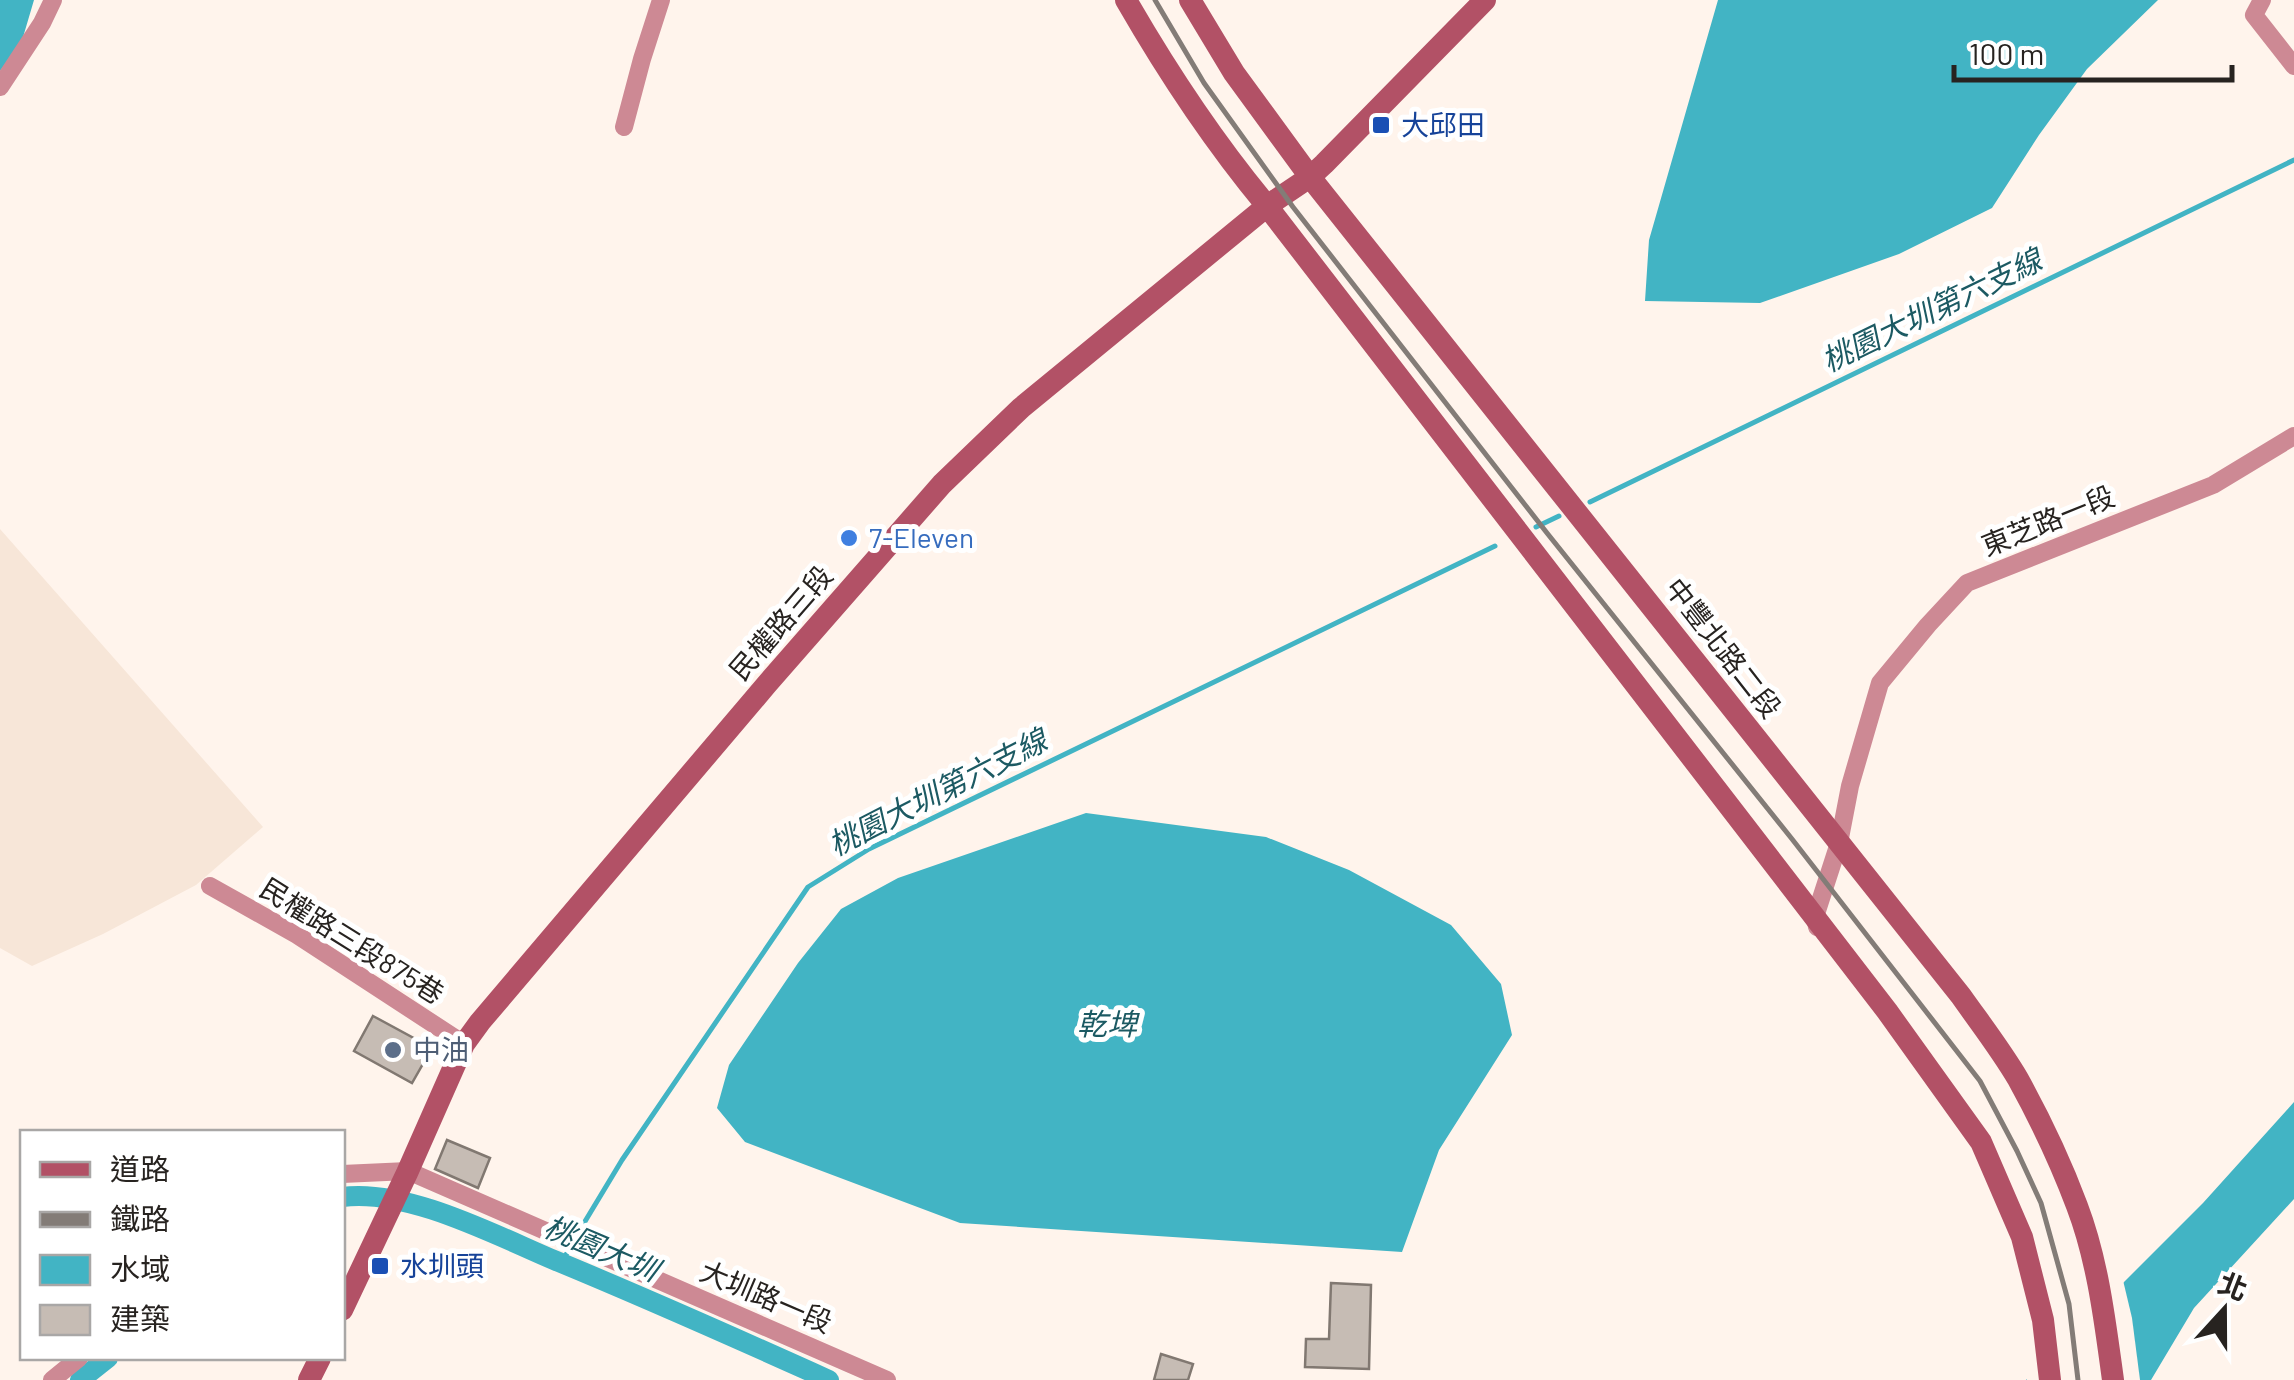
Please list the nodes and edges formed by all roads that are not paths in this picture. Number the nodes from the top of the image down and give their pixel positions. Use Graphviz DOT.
graph roads {
  1 [pos="54,0"];
  2 [pos="661,0"];
  3 [pos="1126,0"];
  4 [pos="1190,0"];
  5 [pos="1485,0"];
  6 [pos="2262,0"];
  7 [pos="2294,66"];
  8 [pos="0,88"];
  9 [pos="624,127"];
  10 [pos="1310,177"];
  11 [pos="1267,206"];
  12 [pos="2294,436"];
  13 [pos="1839,843"];
  14 [pos="210,886"];
  15 [pos="1815,918"];
  16 [pos="1822,944"];
  17 [pos="464,1044"];
  18 [pos="408,1172"];
  19 [pos="345,1174"];
  20 [pos="345,1304"];
  21 [pos="77,1360"];
  22 [pos="52,1380"];
  23 [pos="887,1380"];
  24 [pos="2050,1380"];
  25 [pos="2113,1380"];
  1 -- 8 [label="street"];
  2 -- 9 [label="street"];
  3 -- 11 [label="main road"];
  4 -- 10 [label="main road, 中豐北路二段"];
  5 -- 10 [label="main road, 民權路三段"];
  6 -- 7 [label="street"];
  10 -- 11 [label="main road, 民權路三段"];
  10 -- 13 [label="main road, 中豐北路二段"];
  11 -- 15 [label="main road"];
  11 -- 17 [label="main road, 民權路三段"];
  12 -- 13 [label="street, 東芝路一段"];
  13 -- 15 [label="street, 東芝路一段"];
  13 -- 25 [label="main road, 中豐北路二段"];
  14 -- 17 [label="street, 民權路三段875巷"];
  15 -- 16 [label="street"];
  15 -- 24 [label="main road"];
  17 -- 18 [label="main road, 民權路三段"];
  18 -- 19 [label="street, 大圳路一段"];
  18 -- 20 [label="main road, 民權路三段"];
  18 -- 23 [label="street, 大圳路一段"];
  21 -- 22 [label="street"];
}
